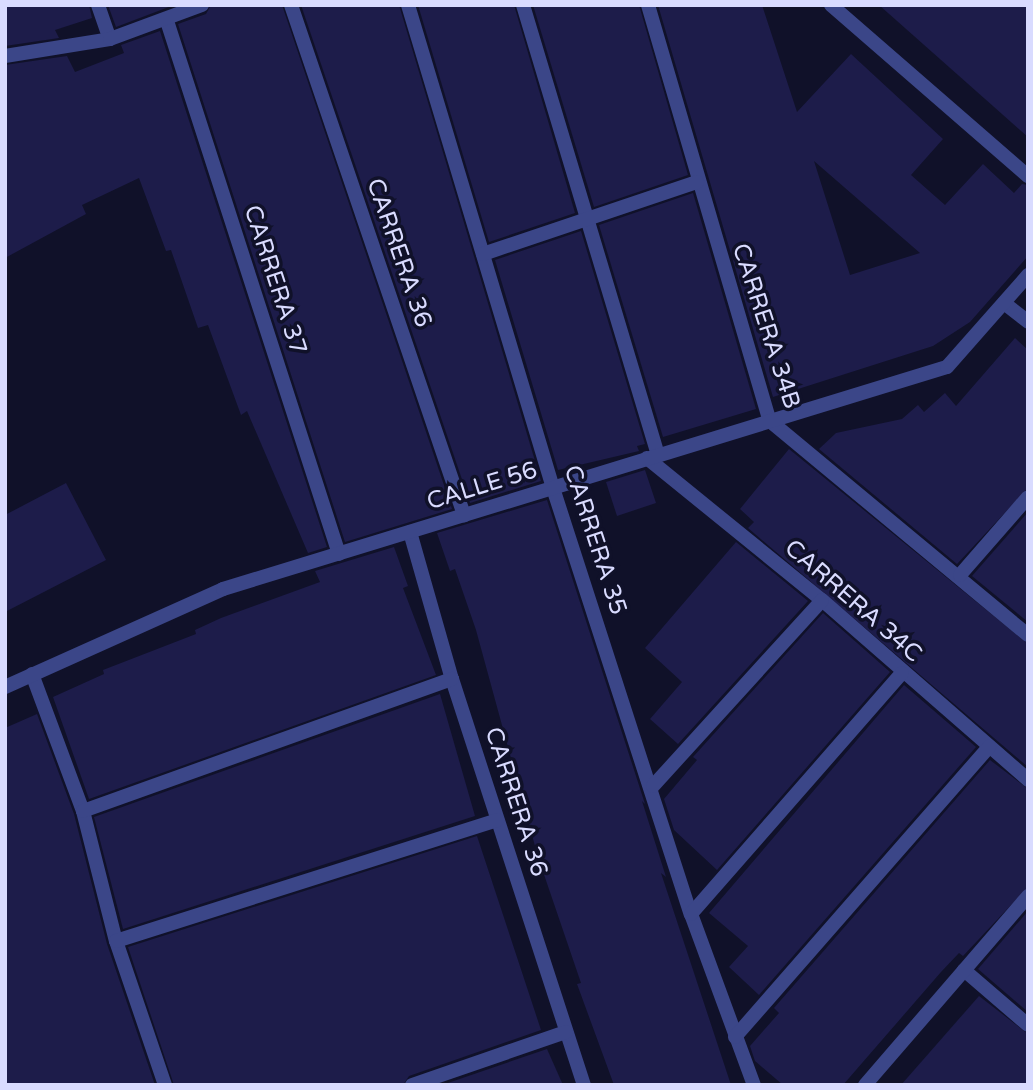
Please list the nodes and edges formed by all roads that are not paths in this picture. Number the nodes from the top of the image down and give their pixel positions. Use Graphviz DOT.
graph roads {
  1 [pos="98,5"];
  2 [pos="202,5"];
  3 [pos="291,5"];
  4 [pos="408,5"];
  5 [pos="523,5"];
  6 [pos="648,5"];
  7 [pos="831,5"];
  8 [pos="848,11"];
  9 [pos="167,21"];
  10 [pos="110,39"];
  11 [pos="5,56"];
  12 [pos="1028,176"];
  13 [pos="697,182"];
  14 [pos="584,218"];
  15 [pos="483,254"];
  16 [pos="1028,275"];
  17 [pos="1004,303"];
  18 [pos="1028,322"];
  19 [pos="770,421"];
  20 [pos="653,457"];
  21 [pos="553,488"];
  22 [pos="1028,497"];
  23 [pos="464,515"];
  24 [pos="410,532"];
  25 [pos="339,554"];
  26 [pos="960,575"];
  27 [pos="822,600"];
  28 [pos="1028,635"];
  29 [pos="902,673"];
  30 [pos="32,674"];
  31 [pos="452,679"];
  32 [pos="5,687"];
  33 [pos="989,747"];
  34 [pos="1028,779"];
  35 [pos="653,786"];
  36 [pos="83,811"];
  37 [pos="498,820"];
  38 [pos="1028,895"];
  39 [pos="691,914"];
  40 [pos="116,941"];
  41 [pos="964,970"];
  42 [pos="1028,1025"];
  43 [pos="566,1032"];
  44 [pos="735,1037"];
  45 [pos="868,1083"];
  46 [pos="165,1085"];
  47 [pos="412,1085"];
  48 [pos="584,1085"];
  49 [pos="754,1085"];
  1 -- 10 [label="street"];
  2 -- 9 [label="street"];
  3 -- 23 [label="street, CARRERA 36"];
  4 -- 15 [label="street, CARRERA 35"];
  5 -- 14 [label="street"];
  6 -- 13 [label="street, CARRERA 34B"];
  7 -- 8 [label="street"];
  8 -- 12 [label="street"];
  9 -- 10 [label="street"];
  9 -- 25 [label="street, CARRERA 37"];
  10 -- 11 [label="street"];
  13 -- 14 [label="street"];
  13 -- 19 [label="street, CARRERA 34B"];
  14 -- 15 [label="street"];
  14 -- 20 [label="street"];
  15 -- 21 [label="street, CARRERA 35"];
  16 -- 17 [label="street, CALLE 56"];
  17 -- 18 [label="street"];
  17 -- 19 [label="street, CALLE 56"];
  19 -- 20 [label="street, CALLE 56"];
  19 -- 26 [label="street, CARRERA 34B"];
  20 -- 21 [label="street, CALLE 56"];
  20 -- 27 [label="street, CARRERA 34C"];
  21 -- 23 [label="street, CALLE 56"];
  21 -- 35 [label="street, CARRERA 35"];
  22 -- 26 [label="street"];
  23 -- 24 [label="street, CALLE 56"];
  24 -- 25 [label="street, CALLE 56"];
  24 -- 31 [label="street, CARRERA 36"];
  25 -- 30 [label="street, CALLE 56"];
  26 -- 28 [label="street, CARRERA 34B"];
  27 -- 29 [label="street, CARRERA 34C"];
  27 -- 35 [label="street"];
  29 -- 33 [label="street, CARRERA 34C"];
  29 -- 39 [label="street"];
  30 -- 32 [label="street, CALLE 56"];
  30 -- 36 [label="street"];
  31 -- 36 [label="street"];
  31 -- 37 [label="street, CARRERA 36"];
  33 -- 34 [label="street, CARRERA 34C"];
  33 -- 44 [label="street"];
  35 -- 39 [label="street, CARRERA 35"];
  36 -- 40 [label="street"];
  37 -- 40 [label="street"];
  37 -- 43 [label="street, CARRERA 36"];
  38 -- 41 [label="street"];
  39 -- 44 [label="street, CARRERA 35"];
  40 -- 46 [label="street"];
  41 -- 42 [label="street"];
  41 -- 45 [label="street"];
  43 -- 47 [label="street"];
  43 -- 48 [label="street, CARRERA 36"];
  44 -- 49 [label="street, CARRERA 35"];
}
